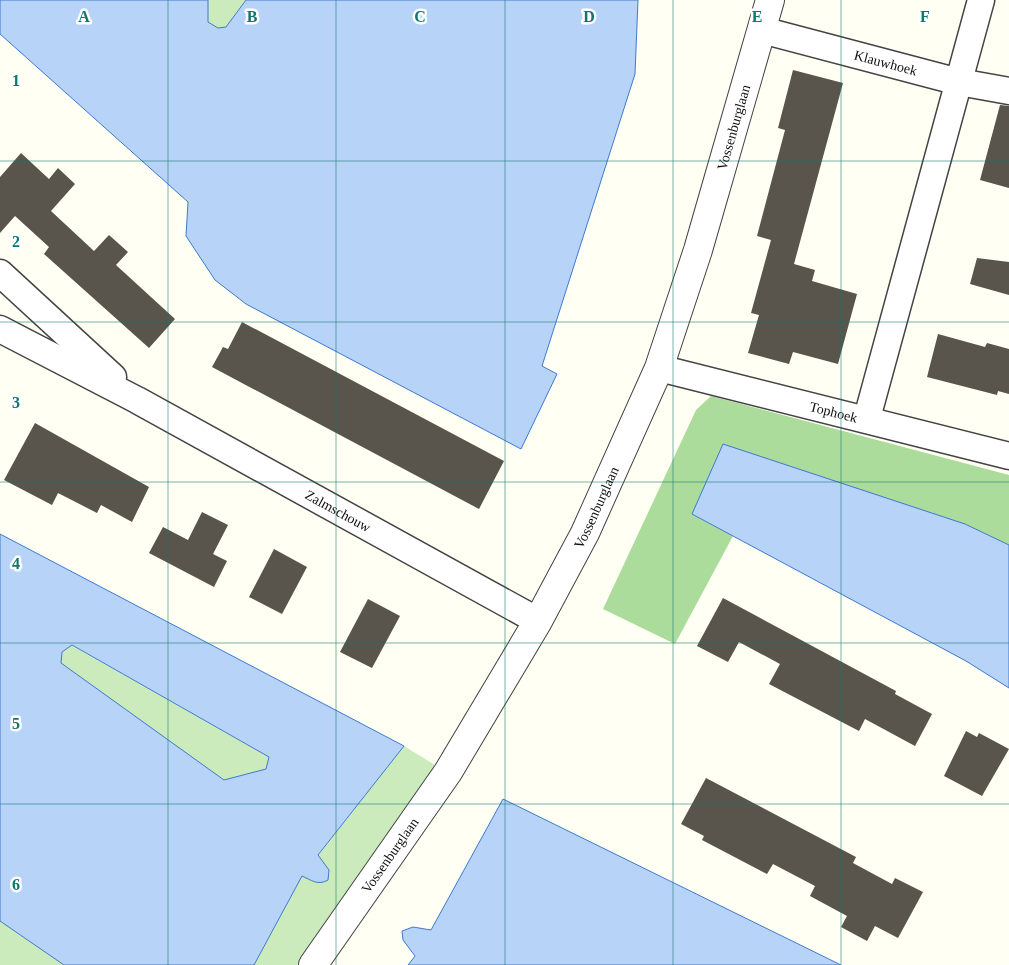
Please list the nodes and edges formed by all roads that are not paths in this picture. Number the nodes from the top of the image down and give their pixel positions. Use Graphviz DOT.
graph roads {
  1 [pos="770,0"];
  2 [pos="981,0"];
  3 [pos="762,30"];
  4 [pos="959,82"];
  5 [pos="1009,91"];
  6 [pos="0,273"];
  7 [pos="0,329"];
  8 [pos="659,368"];
  9 [pos="137,400"];
  10 [pos="867,418"];
  11 [pos="1009,456"];
  12 [pos="538,621"];
  13 [pos="313,965"];
  1 -- 3 [label="street, Vossenburglaan"];
  2 -- 4 [label="street"];
  3 -- 4 [label="street, Klauwhoek"];
  3 -- 8 [label="street, Vossenburglaan"];
  4 -- 5 [label="street, Klauwhoek"];
  4 -- 10 [label="street"];
  6 -- 9 [label="street, Zalmschouw"];
  7 -- 9 [label="street, Zalmschouw"];
  8 -- 10 [label="street, Tophoek"];
  8 -- 12 [label="street, Vossenburglaan"];
  9 -- 12 [label="street, Zalmschouw"];
  10 -- 11 [label="street, Tophoek"];
  12 -- 13 [label="street, Vossenburglaan"];
}
